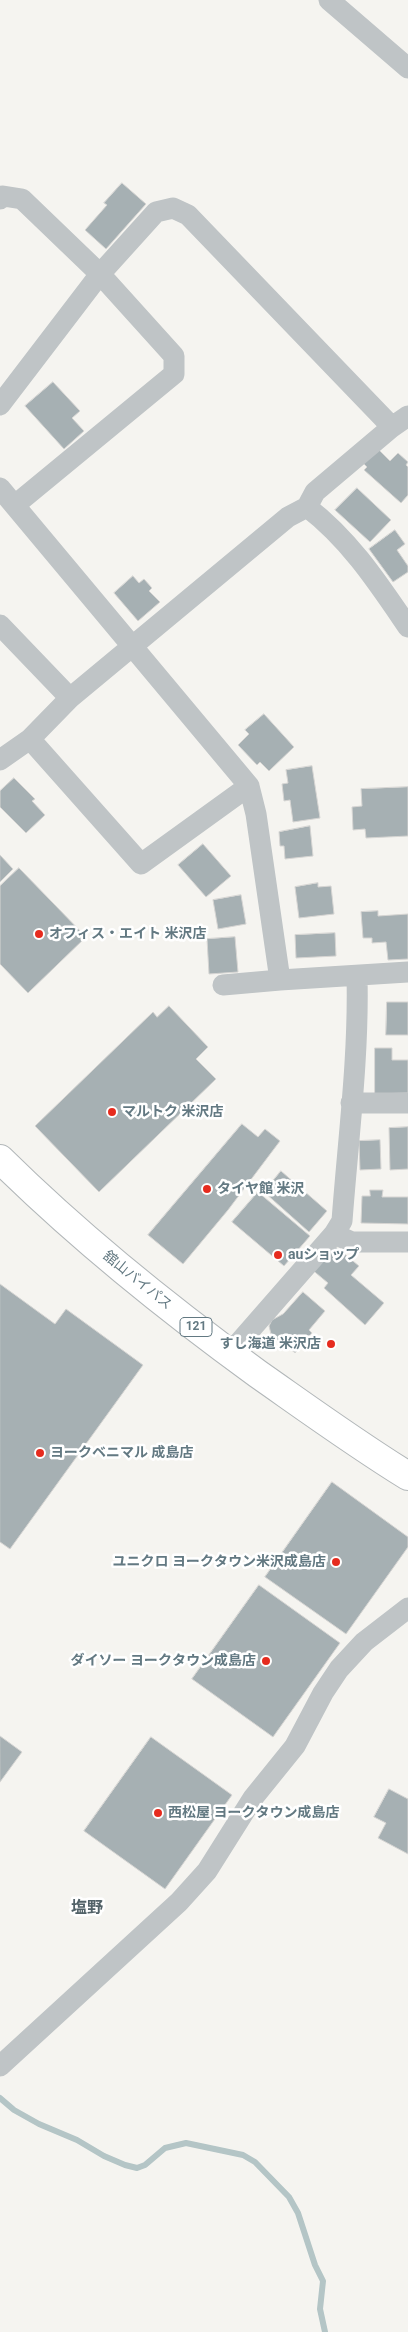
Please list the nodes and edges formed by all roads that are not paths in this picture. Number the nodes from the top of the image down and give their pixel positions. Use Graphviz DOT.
graph roads {
  1 [pos="329,0"];
  2 [pos="408,68"];
  3 [pos="0,199"];
  4 [pos="100,274"];
  5 [pos="0,406"];
  6 [pos="400,421"];
  7 [pos="0,488"];
  8 [pos="15,505"];
  9 [pos="308,507"];
  10 [pos="0,625"];
  11 [pos="408,628"];
  12 [pos="132,647"];
  13 [pos="70,698"];
  14 [pos="30,739"];
  15 [pos="0,760"];
  16 [pos="249,786"];
  17 [pos="408,972"];
  18 [pos="357,976"];
  19 [pos="280,980"];
  20 [pos="223,985"];
  21 [pos="351,1103"];
  22 [pos="408,1103"];
  23 [pos="0,1159"];
  24 [pos="334,1234"];
  25 [pos="408,1242"];
  26 [pos="230,1353"];
  27 [pos="408,1476"];
  28 [pos="408,1608"];
  29 [pos="0,2066"];
  1 -- 2 [label="street"];
  3 -- 4 [label="street"];
  4 -- 5 [label="street"];
  4 -- 6 [label="street"];
  4 -- 8 [label="street"];
  6 -- 9 [label="street"];
  7 -- 8 [label="street"];
  8 -- 12 [label="street"];
  9 -- 11 [label="street"];
  9 -- 12 [label="street"];
  10 -- 13 [label="street"];
  12 -- 13 [label="street"];
  12 -- 16 [label="street"];
  13 -- 14 [label="street"];
  14 -- 15 [label="street"];
  14 -- 16 [label="street"];
  16 -- 19 [label="street"];
  17 -- 18 [label="street"];
  18 -- 19 [label="street"];
  18 -- 21 [label="street"];
  19 -- 20 [label="street"];
  21 -- 22 [label="street"];
  21 -- 24 [label="street"];
  23 -- 26 [label="highway, 舘山バイパス / 121"];
  24 -- 25 [label="street"];
  24 -- 26 [label="street"];
  26 -- 27 [label="highway, 舘山バイパス / 121"];
  28 -- 29 [label="street"];
}
